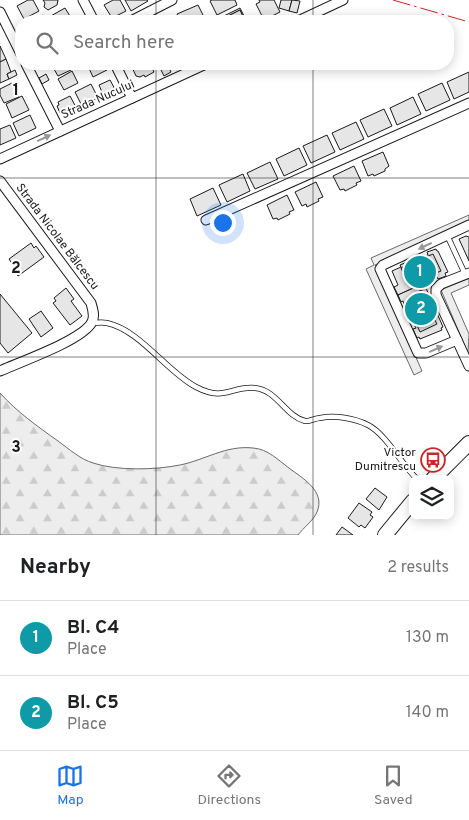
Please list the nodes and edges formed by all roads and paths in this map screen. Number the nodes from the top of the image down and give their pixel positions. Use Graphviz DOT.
graph roads {
  1 [pos="83,0"];
  2 [pos="172,0"];
  3 [pos="340,0"];
  4 [pos="0,12"];
  5 [pos="91,15"];
  6 [pos="143,15"];
  7 [pos="310,15"];
  8 [pos="15,42"];
  9 [pos="29,70"];
  10 [pos="118,70"];
  11 [pos="193,70"];
  12 [pos="132,98"];
  13 [pos="469,103"];
  14 [pos="60,131"];
  15 [pos="0,159"];
  16 [pos="0,181"];
  17 [pos="206,220"];
  18 [pos="469,225"];
  19 [pos="447,235"];
  20 [pos="467,274"];
  21 [pos="92,323"];
  22 [pos="456,340"];
  23 [pos="468,361"];
  24 [pos="0,371"];
  25 [pos="469,444"];
  26 [pos="414,475"];
  27 [pos="437,475"];
  28 [pos="409,508"];
  29 [pos="396,529"];
  30 [pos="385,535"];
  1 -- 5 [label="street"];
  2 -- 6 [label="street"];
  3 -- 7 [label="street"];
  4 -- 8 [label="street"];
  9 -- 14 [label="street"];
  10 -- 12 [label="street"];
  11 -- 12 [label="street, Strada Nucului"];
  12 -- 14 [label="street, Strada Nucului"];
  13 -- 17 [label="street"];
  15 -- 14 [label="street, Strada Nucului, one-way"];
  16 -- 21 [label="street, Strada Nicolae Bălcescu"];
  18 -- 19 [label="street"];
  19 -- 20 [label="lane"];
  19 -- 22 [label="street, one-way"];
  20 -- 22 [label="street"];
  21 -- 24 [label="street"];
  21 -- 26 [label="lane"];
  22 -- 23 [label="street"];
  25 -- 27 [label="street"];
  28 -- 29 [label="street"];
  29 -- 30 [label="street"];
}
